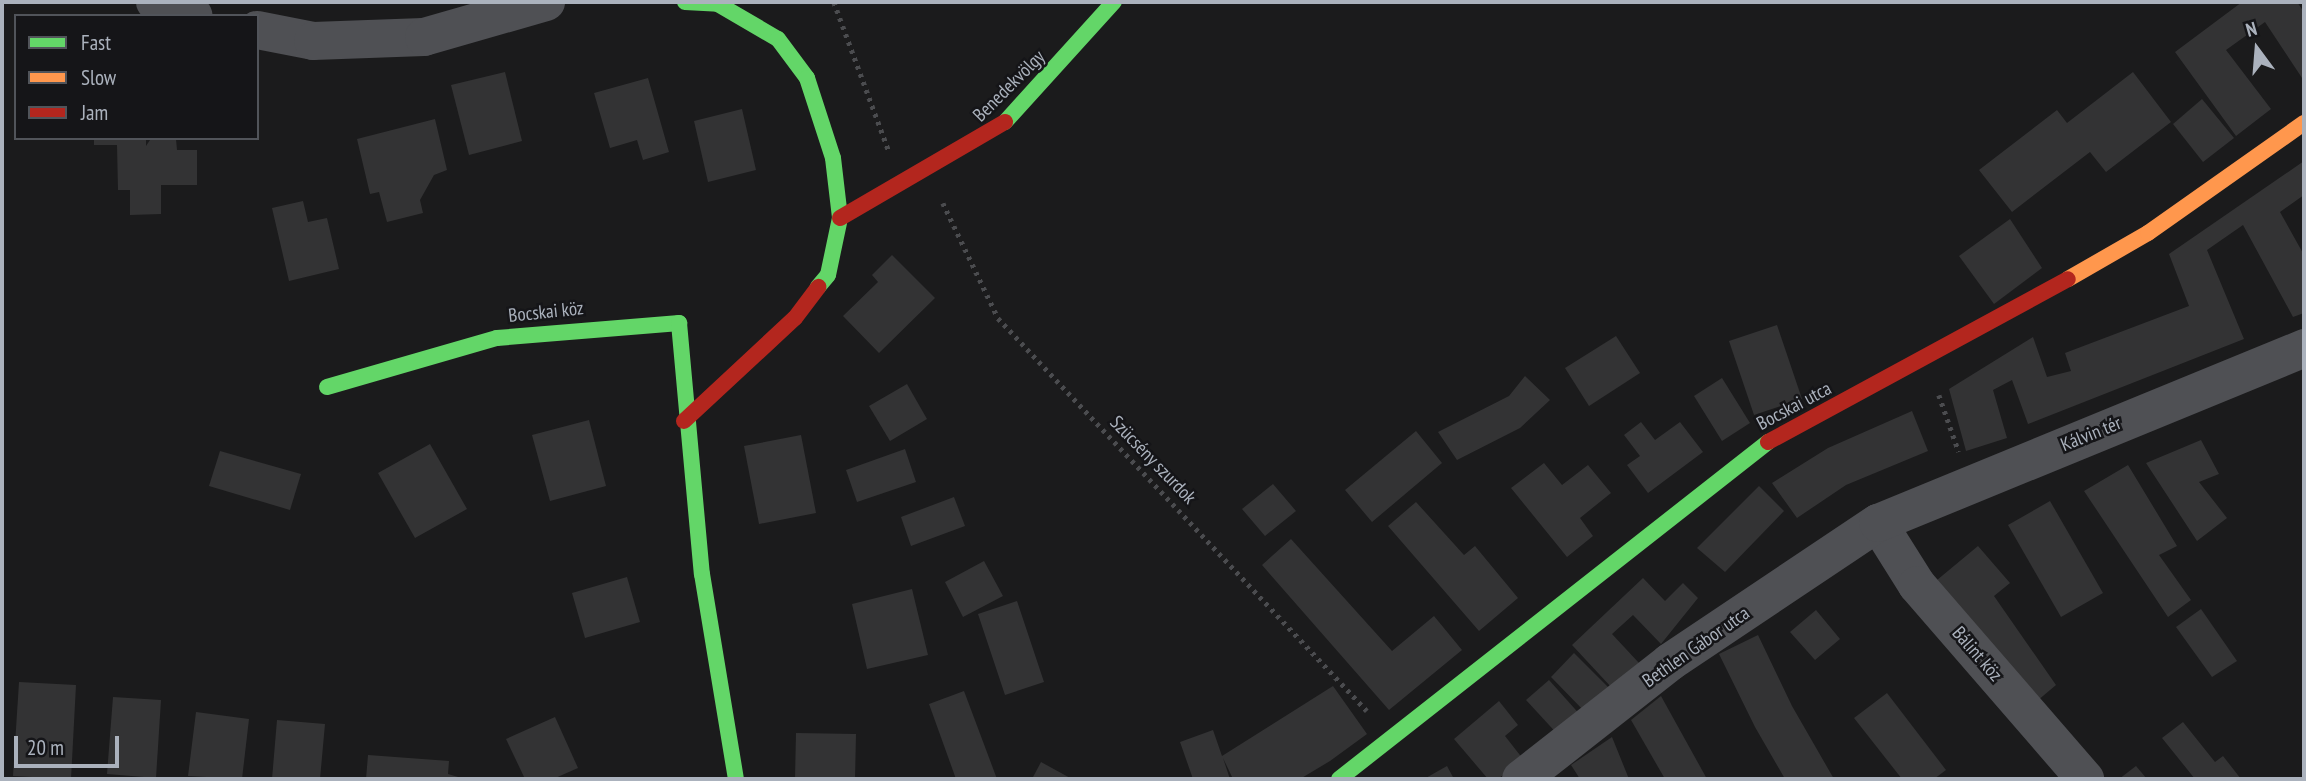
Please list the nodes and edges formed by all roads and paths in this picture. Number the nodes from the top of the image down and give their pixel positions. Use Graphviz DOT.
graph roads {
  1 [pos="155,2"];
  2 [pos="546,2"];
  3 [pos="685,2"];
  4 [pos="834,2"];
  5 [pos="1114,2"];
  6 [pos="188,14"];
  7 [pos="259,30"];
  8 [pos="2304,123"];
  9 [pos="929,174"];
  10 [pos="902,188"];
  11 [pos="841,218"];
  12 [pos="2304,348"];
  13 [pos="1927,361"];
  14 [pos="327,387"];
  15 [pos="684,421"];
  16 [pos="1961,460"];
  17 [pos="1878,523"];
  18 [pos="1390,743"];
  19 [pos="736,779"];
  20 [pos="1339,779"];
  21 [pos="1521,779"];
  22 [pos="2085,779"];
  1 -- 6 [label="street"];
  2 -- 7 [label="street"];
  3 -- 11 [label="street"];
  4 -- 10 [label="path"];
  5 -- 9 [label="street, Benedekvölgy"];
  8 -- 13 [label="street, Bocskai utca"];
  9 -- 10 [label="street, Benedekvölgy"];
  9 -- 18 [label="path, Szücsény szurdok"];
  10 -- 11 [label="street, Benedekvölgy"];
  11 -- 15 [label="street"];
  12 -- 17 [label="street, Kálvin tér"];
  13 -- 16 [label="path"];
  13 -- 18 [label="street, Bocskai utca"];
  14 -- 15 [label="street, Bocskai köz"];
  15 -- 19 [label="street, Bocskai köz"];
  17 -- 21 [label="street, Bethlen Gábor utca"];
  17 -- 22 [label="street, Bálint köz"];
  18 -- 20 [label="street, Bocskai utca"];
}
